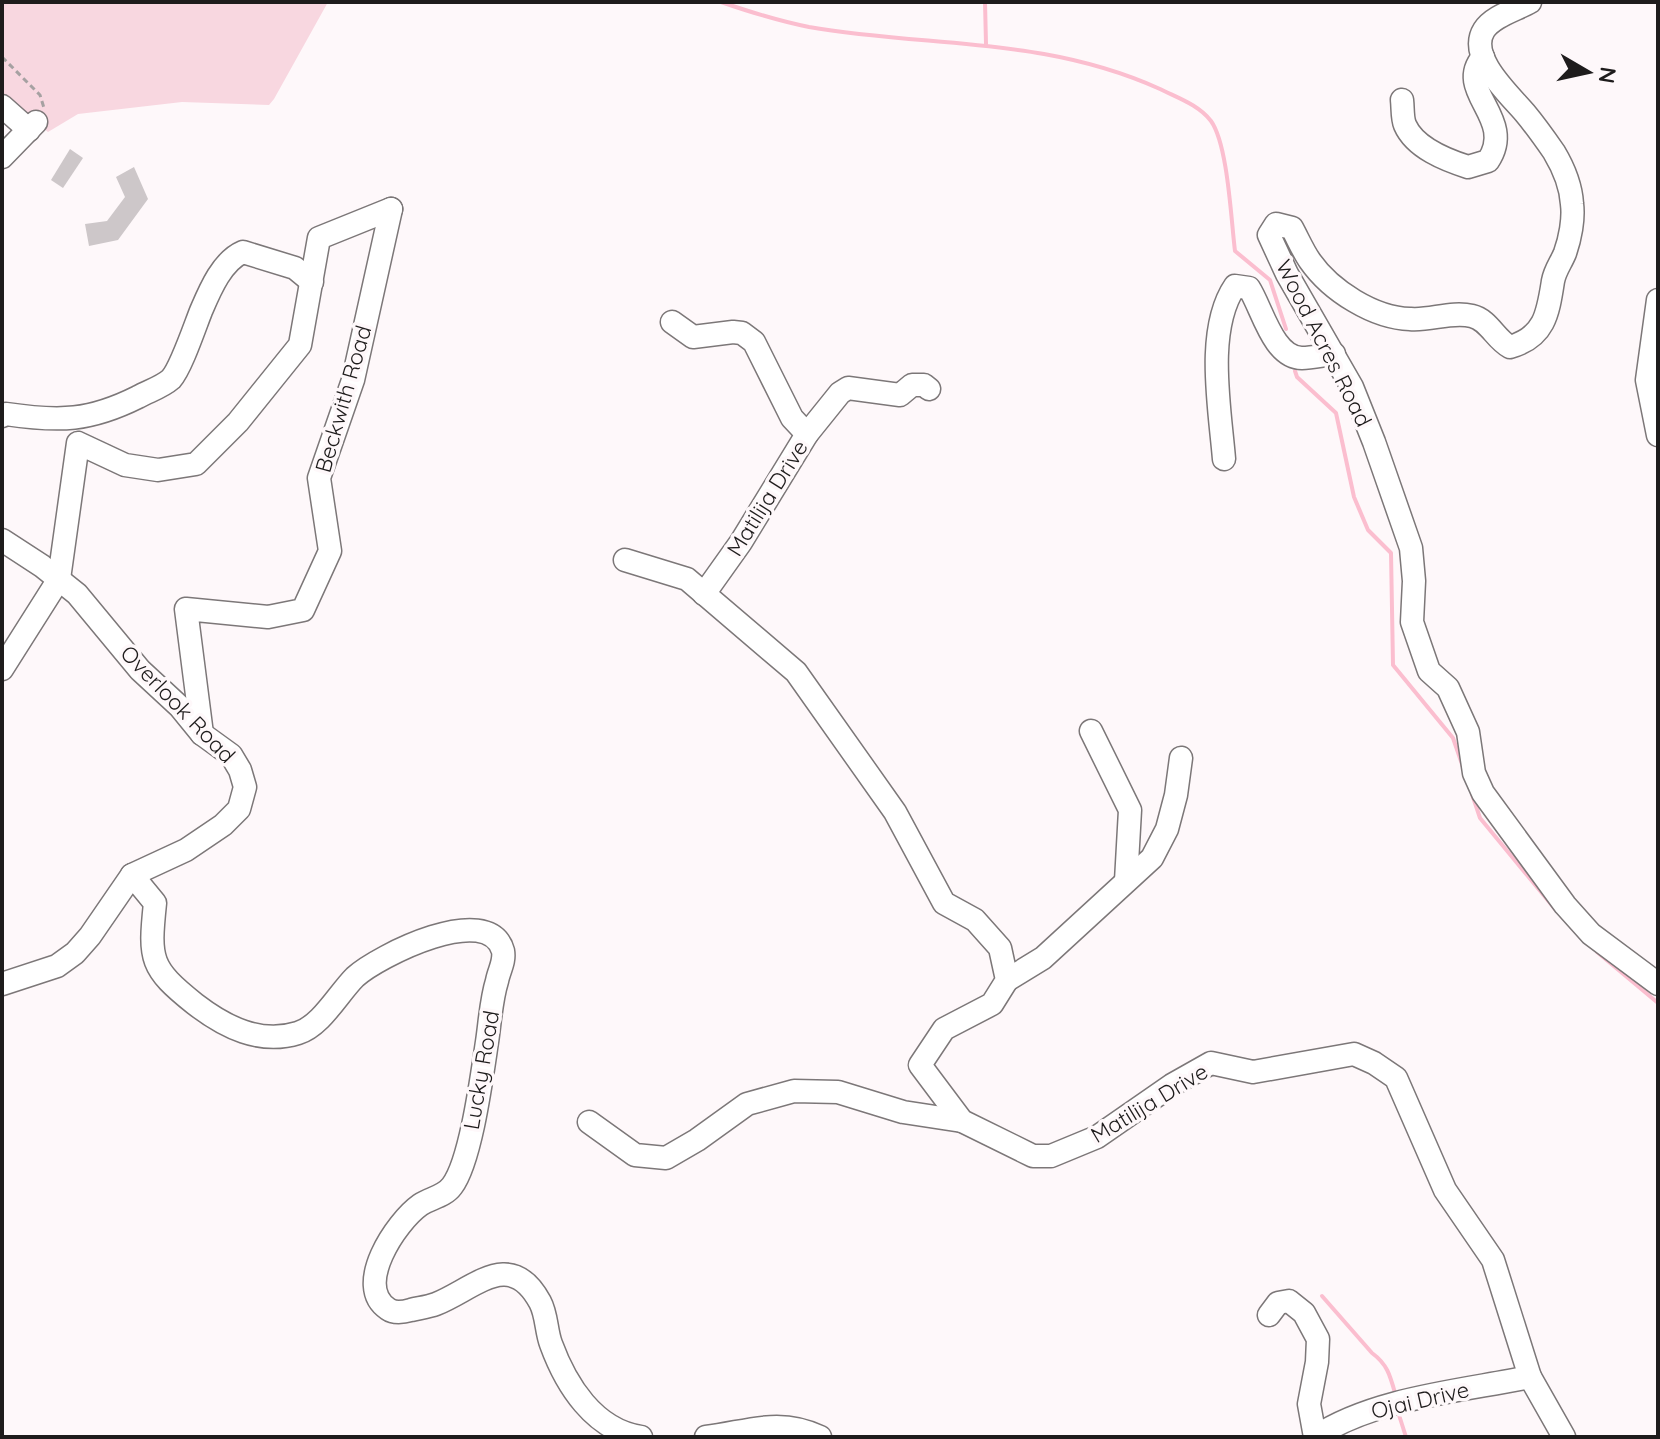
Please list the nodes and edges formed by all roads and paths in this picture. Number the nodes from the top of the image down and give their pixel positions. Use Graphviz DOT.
graph roads {
  1 [pos="1530,2"];
  2 [pos="2,57"];
  3 [pos="1483,57"];
  4 [pos="1402,100"];
  5 [pos="2,106"];
  6 [pos="33,126"];
  7 [pos="2,157"];
  8 [pos="312,282"];
  9 [pos="1658,300"];
  10 [pos="672,322"];
  11 [pos="1334,354"];
  12 [pos="929,389"];
  13 [pos="2,416"];
  14 [pos="807,434"];
  15 [pos="1658,435"];
  16 [pos="1224,459"];
  17 [pos="2,540"];
  18 [pos="625,560"];
  19 [pos="59,579"];
  20 [pos="704,594"];
  21 [pos="2,669"];
  22 [pos="1091,731"];
  23 [pos="202,734"];
  24 [pos="1181,758"];
  25 [pos="132,875"];
  26 [pos="1126,881"];
  27 [pos="1007,980"];
  28 [pos="2,984"];
  29 [pos="1658,984"];
  30 [pos="962,1121"];
  31 [pos="589,1122"];
  32 [pos="1269,1315"];
  33 [pos="1530,1377"];
  34 [pos="641,1437"];
  35 [pos="706,1437"];
  36 [pos="820,1437"];
  37 [pos="1315,1437"];
  38 [pos="1564,1437"];
  1 -- 3 [label="street"];
  2 -- 6 [label="path"];
  3 -- 4 [label="street"];
  3 -- 11 [label="street, Wood Acres Road"];
  5 -- 6 [label="street"];
  6 -- 7 [label="street"];
  8 -- 13 [label="street"];
  8 -- 19 [label="street"];
  8 -- 23 [label="street, Beckwith Road"];
  9 -- 15 [label="street"];
  10 -- 14 [label="street"];
  11 -- 16 [label="street"];
  11 -- 29 [label="street, Wood Acres Road"];
  12 -- 14 [label="street, Matilija Drive"];
  14 -- 20 [label="street, Matilija Drive"];
  17 -- 19 [label="street, Overlook Road"];
  18 -- 20 [label="street"];
  19 -- 21 [label="street"];
  19 -- 23 [label="street, Overlook Road"];
  20 -- 27 [label="street"];
  22 -- 26 [label="street"];
  23 -- 25 [label="street, Overlook Road"];
  24 -- 26 [label="street"];
  25 -- 28 [label="street"];
  25 -- 34 [label="street, Lucky Road"];
  26 -- 27 [label="street"];
  27 -- 30 [label="street, Matilija Drive"];
  30 -- 31 [label="street"];
  30 -- 33 [label="street, Matilija Drive"];
  32 -- 37 [label="street"];
  33 -- 37 [label="street, Ojai Drive"];
  33 -- 38 [label="street, Matilija Drive"];
  35 -- 36 [label="street"];
}
